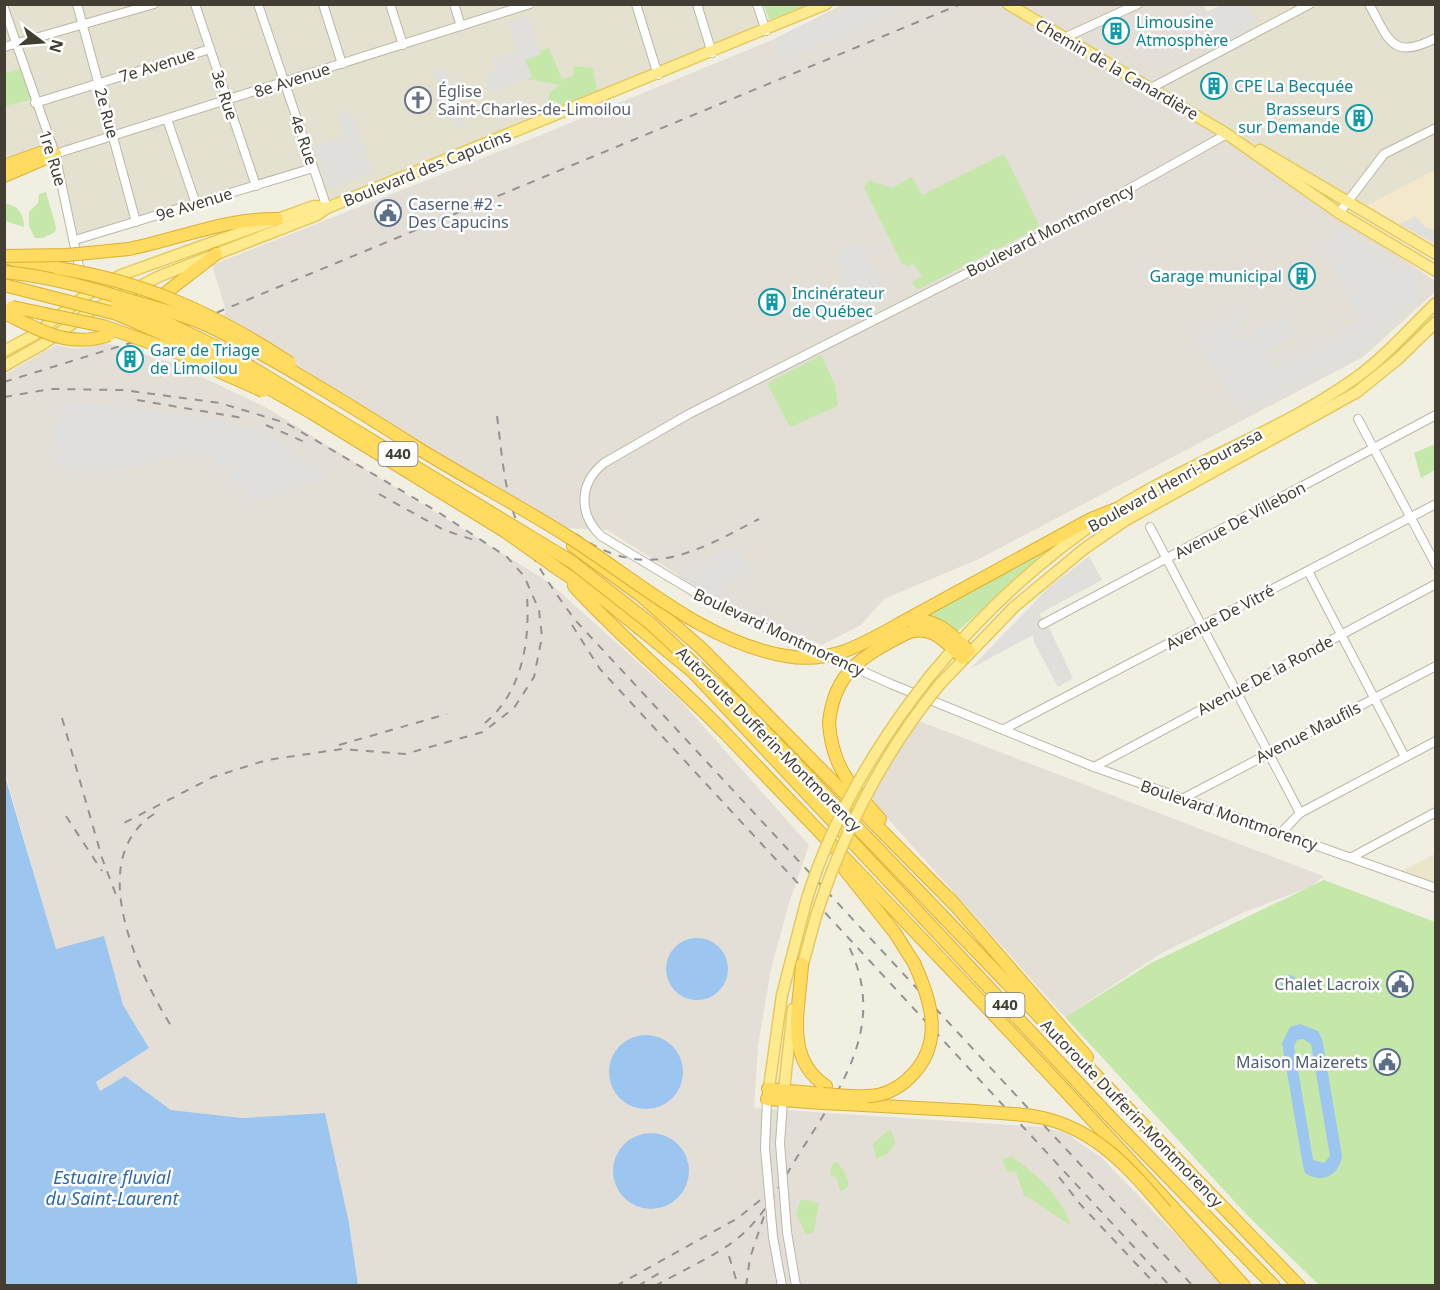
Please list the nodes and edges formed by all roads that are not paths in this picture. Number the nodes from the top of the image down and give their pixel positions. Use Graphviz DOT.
graph roads {
  1 [pos="77,4"];
  2 [pos="154,4"];
  3 [pos="195,4"];
  4 [pos="258,4"];
  5 [pos="323,4"];
  6 [pos="390,4"];
  7 [pos="454,4"];
  8 [pos="530,4"];
  9 [pos="636,4"];
  10 [pos="697,4"];
  11 [pos="757,4"];
  12 [pos="826,4"];
  13 [pos="1008,4"];
  14 [pos="1138,4"];
  15 [pos="1310,4"];
  16 [pos="1369,4"];
  17 [pos="516,7"];
  18 [pos="4,8"];
  19 [pos="82,25"];
  20 [pos="461,26"];
  21 [pos="766,31"];
  22 [pos="1064,38"];
  23 [pos="1436,38"];
  24 [pos="15,44"];
  25 [pos="403,45"];
  26 [pos="4,46"];
  27 [pos="210,49"];
  28 [pos="712,52"];
  29 [pos="342,64"];
  30 [pos="658,75"];
  31 [pos="99,84"];
  32 [pos="284,84"];
  33 [pos="1151,88"];
  34 [pos="226,101"];
  35 [pos="35,103"];
  36 [pos="167,119"];
  37 [pos="1436,128"];
  38 [pos="1227,134"];
  39 [pos="113,136"];
  40 [pos="54,154"];
  41 [pos="4,166"];
  42 [pos="313,168"];
  43 [pos="4,176"];
  44 [pos="256,186"];
  45 [pos="1347,201"];
  46 [pos="196,204"];
  47 [pos="327,208"];
  48 [pos="1339,213"];
  49 [pos="277,219"];
  50 [pos="136,222"];
  51 [pos="75,240"];
  52 [pos="216,254"];
  53 [pos="1436,254"];
  54 [pos="4,256"];
  55 [pos="1436,271"];
  56 [pos="4,273"];
  57 [pos="83,283"];
  58 [pos="4,285"];
  59 [pos="85,296"];
  60 [pos="75,303"];
  61 [pos="1436,303"];
  62 [pos="7,308"];
  63 [pos="91,311"];
  64 [pos="1436,322"];
  65 [pos="4,351"];
  66 [pos="4,366"];
  67 [pos="312,413"];
  68 [pos="363,413"];
  69 [pos="1436,416"];
  70 [pos="1358,420"];
  71 [pos="1375,449"];
  72 [pos="1436,504"];
  73 [pos="1116,509"];
  74 [pos="1411,517"];
  75 [pos="535,518"];
  76 [pos="1150,527"];
  77 [pos="1167,559"];
  78 [pos="1436,565"];
  79 [pos="561,571"];
  80 [pos="1308,571"];
  81 [pos="1436,584"];
  82 [pos="1043,624"];
  83 [pos="903,626"];
  84 [pos="1201,627"];
  85 [pos="1342,634"];
  86 [pos="956,645"];
  87 [pos="966,654"];
  88 [pos="1436,666"];
  89 [pos="1236,691"];
  90 [pos="1375,698"];
  91 [pos="747,713"];
  92 [pos="1004,729"];
  93 [pos="1436,741"];
  94 [pos="1268,752"];
  95 [pos="1405,757"];
  96 [pos="1094,767"];
  97 [pos="777,789"];
  98 [pos="1182,799"];
  99 [pos="1436,812"];
  100 [pos="1300,813"];
  101 [pos="1280,834"];
  102 [pos="1352,857"];
  103 [pos="1436,888"];
  104 [pos="954,904"];
  105 [pos="802,964"];
  106 [pos="768,1094"];
  107 [pos="824,1094"];
  108 [pos="783,1096"];
  109 [pos="1118,1099"];
  110 [pos="782,1286"];
  111 [pos="796,1286"];
  112 [pos="1231,1286"];
  113 [pos="1244,1286"];
  114 [pos="1274,1286"];
  115 [pos="1299,1286"];
  1 -- 19 [label="street, 2e Rue"];
  2 -- 19 [label="street"];
  3 -- 27 [label="street, 3e Rue"];
  4 -- 32 [label="street, 4e Rue"];
  5 -- 29 [label="street"];
  6 -- 25 [label="street"];
  7 -- 20 [label="street"];
  8 -- 17 [label="street, 8e Avenue"];
  9 -- 30 [label="street"];
  10 -- 28 [label="street"];
  11 -- 21 [label="street"];
  12 -- 21 [label="main road, Boulevard des Capucins"];
  13 -- 22 [label="main road, Chemin de la Canardière"];
  14 -- 22 [label="street"];
  15 -- 33 [label="street"];
  16 -- 23 [label="street"];
  17 -- 20 [label="street, 8e Avenue"];
  18 -- 24 [label="street, 1re Rue"];
  19 -- 24 [label="street"];
  19 -- 31 [label="street, 2e Rue"];
  20 -- 25 [label="street, 8e Avenue"];
  21 -- 28 [label="main road, Boulevard des Capucins"];
  22 -- 33 [label="main road, Chemin de la Canardière"];
  24 -- 26 [label="street"];
  24 -- 35 [label="street, 1re Rue"];
  25 -- 29 [label="street, 8e Avenue"];
  27 -- 31 [label="street, 7e Avenue"];
  27 -- 34 [label="street, 3e Rue"];
  28 -- 30 [label="main road, Boulevard des Capucins"];
  29 -- 32 [label="street, 8e Avenue"];
  30 -- 47 [label="main road, Boulevard des Capucins"];
  31 -- 35 [label="street, 7e Avenue"];
  31 -- 39 [label="street, 2e Rue"];
  32 -- 34 [label="street, 8e Avenue"];
  32 -- 42 [label="street, 4e Rue"];
  33 -- 38 [label="main road, Chemin de la Canardière"];
  34 -- 36 [label="street, 8e Avenue"];
  34 -- 44 [label="street, 3e Rue"];
  35 -- 40 [label="street, 1re Rue"];
  36 -- 39 [label="street, 8e Avenue"];
  36 -- 46 [label="street"];
  37 -- 45 [label="street"];
  38 -- 45 [label="main road, Chemin de la Canardière"];
  38 -- 48 [label="main road, Chemin de la Canardière"];
  38 -- 92 [label="street, Boulevard Montmorency"];
  39 -- 40 [label="street, 8e Avenue"];
  39 -- 50 [label="street, 2e Rue"];
  40 -- 41 [label="highway"];
  40 -- 43 [label="highway"];
  40 -- 51 [label="street, 1re Rue"];
  42 -- 44 [label="street, 9e Avenue"];
  42 -- 47 [label="street, 4e Rue"];
  44 -- 46 [label="street, 9e Avenue"];
  45 -- 48 [label="street"];
  45 -- 53 [label="main road, Chemin de la Canardière"];
  46 -- 50 [label="street, 9e Avenue"];
  47 -- 49 [label="main road, Boulevard des Capucins"];
  47 -- 52 [label="main road, Boulevard des Capucins"];
  48 -- 55 [label="main road, Chemin de la Canardière"];
  49 -- 54 [label="highway, bridge"];
  49 -- 59 [label="main road, Boulevard des Capucins"];
  50 -- 51 [label="street, 9e Avenue"];
  51 -- 57 [label="street, 1re Rue"];
  52 -- 62 [label="highway, bridge"];
  52 -- 63 [label="main road, Boulevard des Capucins"];
  54 -- 68 [label="highway, bridge"];
  56 -- 68 [label="highway, bridge"];
  56 -- 91 [label="highway, Autoroute Dufferin-Montmorency / 440, bridge"];
  57 -- 59 [label="street, 1re Rue"];
  57 -- 60 [label="main road"];
  58 -- 67 [label="highway, Autoroute Dufferin-Montmorency / 440, bridge"];
  59 -- 60 [label="main road, Boulevard des Capucins"];
  59 -- 63 [label="street, 1re Rue"];
  60 -- 65 [label="main road, Boulevard des Capucins"];
  61 -- 73 [label="main road, Boulevard Henri-Bourassa"];
  62 -- 67 [label="highway, bridge"];
  63 -- 66 [label="main road, Boulevard des Capucins"];
  64 -- 87 [label="main road, Boulevard Henri-Bourassa"];
  67 -- 79 [label="highway, Autoroute Dufferin-Montmorency / 440, bridge"];
  68 -- 75 [label="highway, bridge"];
  69 -- 71 [label="street, Avenue De Villebon"];
  70 -- 71 [label="street"];
  71 -- 74 [label="street"];
  71 -- 77 [label="street, Avenue De Villebon"];
  72 -- 74 [label="street, Avenue De Vitré"];
  73 -- 83 [label="highway"];
  73 -- 86 [label="main road, Boulevard Henri-Bourassa"];
  74 -- 78 [label="street"];
  74 -- 80 [label="street, Avenue De Vitré"];
  75 -- 83 [label="highway, bridge"];
  75 -- 91 [label="highway, bridge"];
  76 -- 77 [label="street"];
  77 -- 82 [label="street, Avenue De Villebon"];
  77 -- 84 [label="street"];
  79 -- 91 [label="highway, Autoroute Dufferin-Montmorency / 440"];
  79 -- 97 [label="highway"];
  80 -- 84 [label="street, Avenue De Vitré"];
  80 -- 85 [label="street"];
  81 -- 85 [label="street, Avenue De la Ronde"];
  83 -- 86 [label="highway"];
  83 -- 104 [label="highway, bridge"];
  84 -- 89 [label="street"];
  84 -- 92 [label="street, Avenue De Vitré"];
  85 -- 89 [label="street, Avenue De la Ronde"];
  85 -- 90 [label="street"];
  86 -- 87 [label="highway"];
  86 -- 106 [label="main road, Boulevard Henri-Bourassa, bridge"];
  87 -- 105 [label="main road, Boulevard Henri-Bourassa, bridge"];
  88 -- 90 [label="street, Avenue Maufils"];
  89 -- 94 [label="street"];
  89 -- 96 [label="street, Avenue De la Ronde"];
  90 -- 94 [label="street, Avenue Maufils"];
  90 -- 95 [label="street"];
  91 -- 104 [label="highway"];
  91 -- 109 [label="highway, Autoroute Dufferin-Montmorency / 440"];
  91 -- 114 [label="highway, Autoroute Dufferin-Montmorency / 440"];
  92 -- 96 [label="street, Boulevard Montmorency"];
  93 -- 95 [label="street"];
  94 -- 98 [label="street, Avenue Maufils"];
  94 -- 100 [label="street"];
  95 -- 100 [label="street"];
  96 -- 98 [label="street, Boulevard Montmorency"];
  97 -- 107 [label="highway, bridge"];
  97 -- 113 [label="highway"];
  98 -- 101 [label="street, Boulevard Montmorency"];
  99 -- 102 [label="street"];
  100 -- 101 [label="street"];
  101 -- 102 [label="street, Boulevard Montmorency"];
  102 -- 103 [label="street, Boulevard Montmorency"];
  104 -- 109 [label="highway"];
  105 -- 107 [label="highway"];
  105 -- 108 [label="main road, Boulevard Henri-Bourassa"];
  106 -- 108 [label="highway"];
  106 -- 110 [label="street, Boulevard Henri-Bourassa, bridge"];
  107 -- 108 [label="highway"];
  107 -- 112 [label="highway, bridge"];
  108 -- 111 [label="street, Boulevard Henri-Bourassa, bridge"];
  109 -- 115 [label="highway, Autoroute Dufferin-Montmorency / 440"];
}
